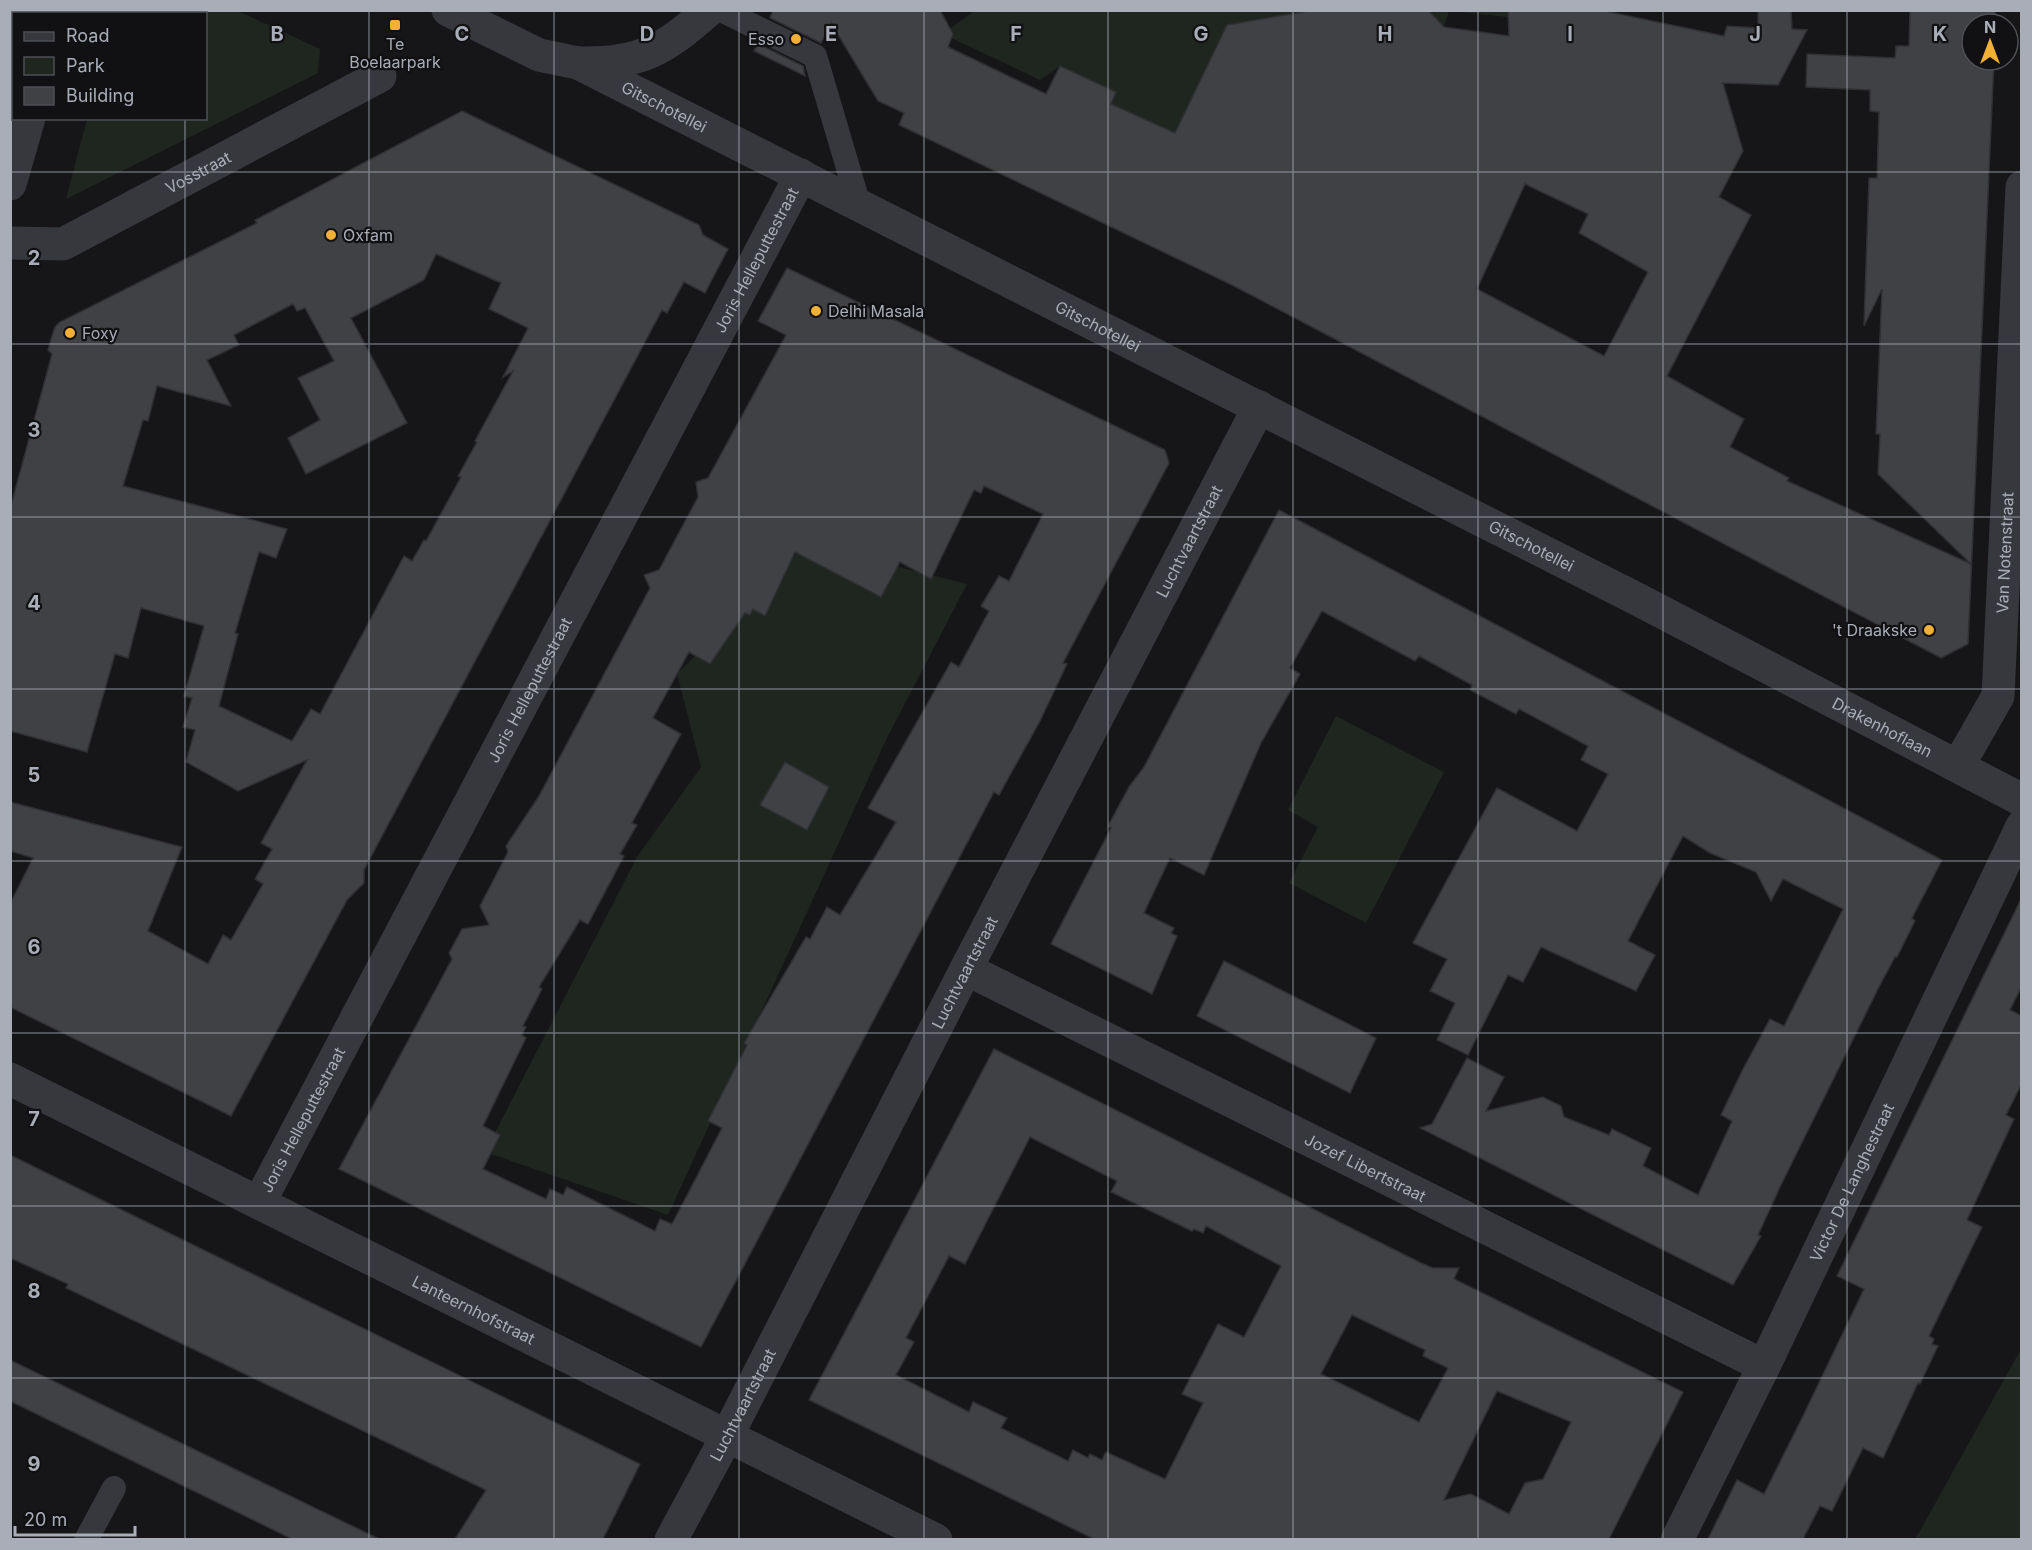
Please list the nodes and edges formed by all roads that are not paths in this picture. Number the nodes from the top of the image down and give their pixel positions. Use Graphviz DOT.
graph roads {
  1 [pos="448,10"];
  2 [pos="709,10"];
  3 [pos="721,10"];
  4 [pos="578,63"];
  5 [pos="380,76"];
  6 [pos="28,120"];
  7 [pos="801,175"];
  8 [pos="10,184"];
  9 [pos="2022,187"];
  10 [pos="859,205"];
  11 [pos="10,243"];
  12 [pos="1259,407"];
  13 [pos="1743,656"];
  14 [pos="1958,766"];
  15 [pos="2022,800"];
  16 [pos="2022,826"];
  17 [pos="966,969"];
  18 [pos="10,1079"];
  19 [pos="259,1203"];
  20 [pos="1764,1366"];
  21 [pos="726,1436"];
  22 [pos="114,1488"];
  23 [pos="86,1539"];
  24 [pos="670,1539"];
  25 [pos="936,1539"];
  26 [pos="1677,1539"];
  1 -- 4 [label="street, Gitschotellei"];
  2 -- 4 [label="street"];
  3 -- 10 [label="lane"];
  4 -- 7 [label="street, Gitschotellei"];
  5 -- 11 [label="street, Vosstraat"];
  6 -- 8 [label="street"];
  7 -- 10 [label="street, Gitschotellei"];
  7 -- 19 [label="street, Joris Helleputtestraat"];
  9 -- 14 [label="street, Van Notenstraat"];
  10 -- 12 [label="street, Gitschotellei"];
  12 -- 13 [label="street, Gitschotellei"];
  12 -- 17 [label="street, Luchtvaartstraat"];
  13 -- 14 [label="street, Drakenhoflaan"];
  14 -- 15 [label="street, Drakenhoflaan"];
  16 -- 20 [label="street, Victor De Langhestraat"];
  17 -- 20 [label="street, Jozef Libertstraat"];
  17 -- 21 [label="street, Luchtvaartstraat"];
  18 -- 19 [label="street, Lanteernhofstraat"];
  19 -- 21 [label="street, Lanteernhofstraat"];
  20 -- 26 [label="street, Victor De Langhestraat"];
  21 -- 24 [label="street, Luchtvaartstraat"];
  21 -- 25 [label="street, Lanteernhofstraat"];
  22 -- 23 [label="lane"];
}
